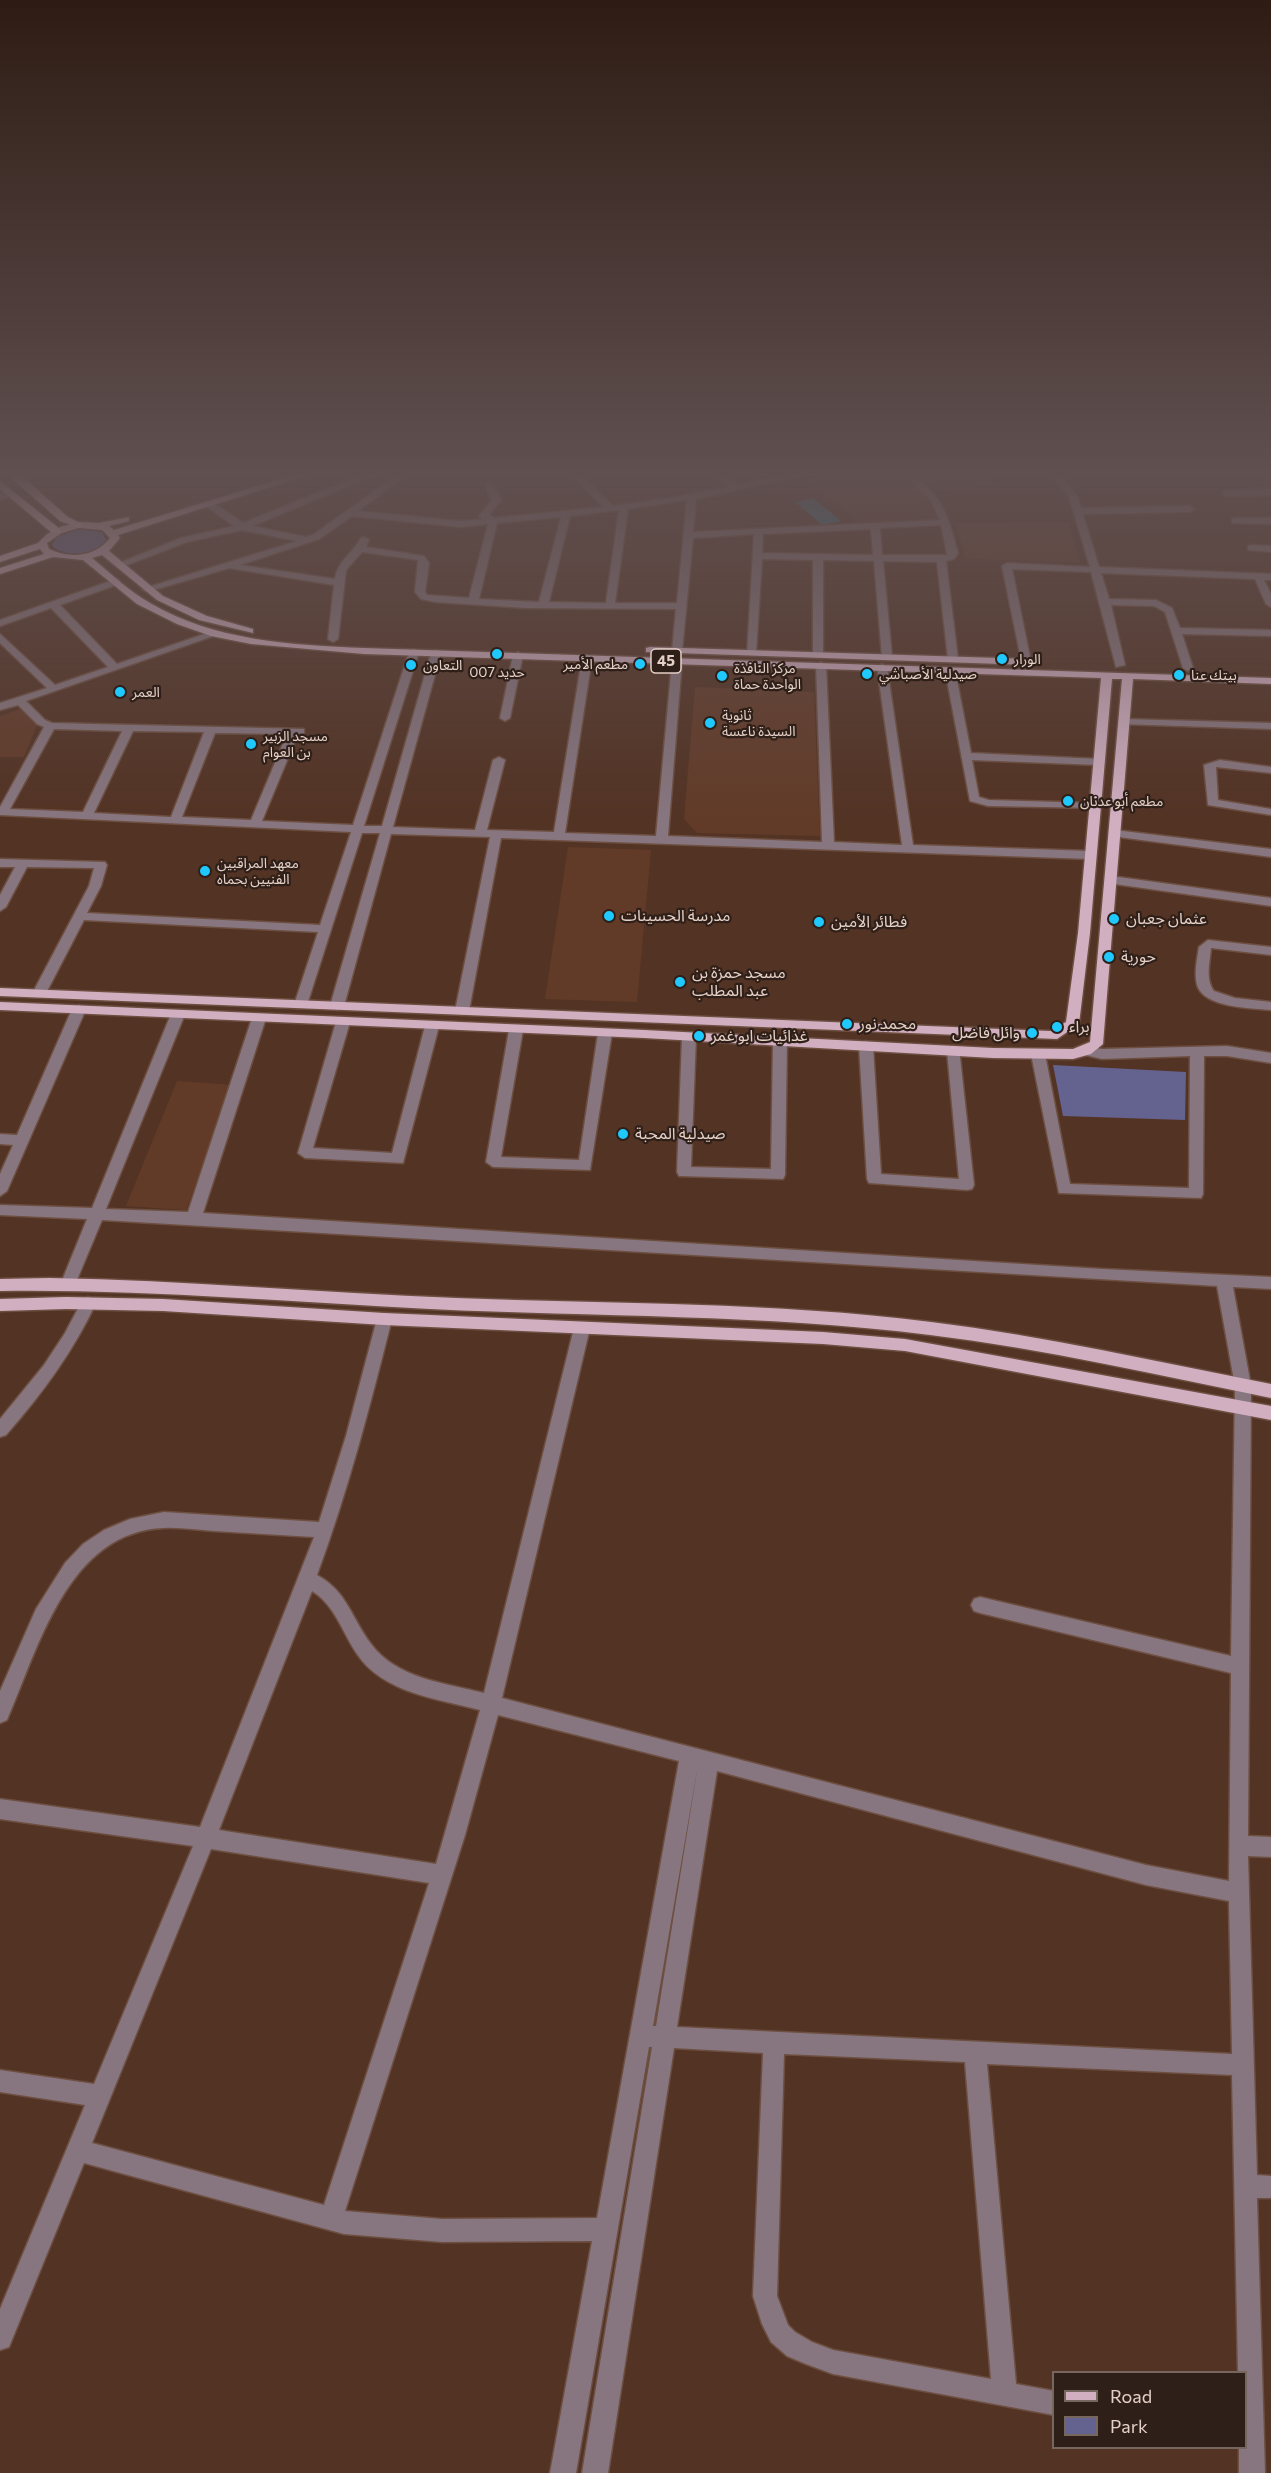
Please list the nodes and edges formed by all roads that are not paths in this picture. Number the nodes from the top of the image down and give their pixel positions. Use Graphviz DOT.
graph roads {
  1 [pos="101,587"];
  2 [pos="123,587"];
  3 [pos="153,587"];
  4 [pos="339,587"];
  5 [pos="421,587"];
  6 [pos="478,587"];
  7 [pos="547,587"];
  8 [pos="613,587"];
  9 [pos="685,587"];
  10 [pos="756,587"];
  11 [pos="819,587"];
  12 [pos="880,587"];
  13 [pos="944,587"];
  14 [pos="1011,587"];
  15 [pos="1100,587"];
  16 [pos="1263,587"];
  17 [pos="147,589"];
  18 [pos="1105,602"];
  19 [pos="474,603"];
  20 [pos="53,604"];
  21 [pos="1271,604"];
  22 [pos="543,605"];
  23 [pos="610,606"];
  24 [pos="683,606"];
  25 [pos="0,623"];
  26 [pos="1175,631"];
  27 [pos="217,633"];
  28 [pos="1271,633"];
  29 [pos="0,637"];
  30 [pos="333,639"];
  31 [pos="403,646"];
  32 [pos="455,648"];
  33 [pos="414,652"];
  34 [pos="436,652"];
  35 [pos="751,653"];
  36 [pos="518,655"];
  37 [pos="677,656"];
  38 [pos="587,658"];
  39 [pos="820,660"];
  40 [pos="884,662"];
  41 [pos="1026,662"];
  42 [pos="952,664"];
  43 [pos="115,668"];
  44 [pos="1188,668"];
  45 [pos="1079,669"];
  46 [pos="1124,670"];
  47 [pos="1271,671"];
  48 [pos="1225,674"];
  49 [pos="1107,675"];
  50 [pos="1271,681"];
  51 [pos="54,689"];
  52 [pos="19,700"];
  53 [pos="0,707"];
  54 [pos="505,718"];
  55 [pos="1124,723"];
  56 [pos="50,726"];
  57 [pos="1271,726"];
  58 [pos="129,727"];
  59 [pos="211,729"];
  60 [pos="966,756"];
  61 [pos="499,760"];
  62 [pos="1099,762"];
  63 [pos="1271,770"];
  64 [pos="1095,806"];
  65 [pos="1,812"];
  66 [pos="1271,812"];
  67 [pos="87,816"];
  68 [pos="175,820"];
  69 [pos="255,824"];
  70 [pos="358,829"];
  71 [pos="387,830"];
  72 [pos="480,833"];
  73 [pos="496,834"];
  74 [pos="1115,834"];
  75 [pos="559,836"];
  76 [pos="662,840"];
  77 [pos="828,846"];
  78 [pos="908,848"];
  79 [pos="1271,853"];
  80 [pos="1090,855"];
  81 [pos="0,862"];
  82 [pos="23,863"];
  83 [pos="1111,880"];
  84 [pos="1271,902"];
  85 [pos="0,907"];
  86 [pos="79,916"];
  87 [pos="326,929"];
  88 [pos="1271,951"];
  89 [pos="0,992"];
  90 [pos="39,994"];
  91 [pos="301,1005"];
  92 [pos="0,1006"];
  93 [pos="337,1006"];
  94 [pos="1271,1006"];
  95 [pos="79,1009"];
  96 [pos="462,1011"];
  97 [pos="178,1014"];
  98 [pos="260,1018"];
  99 [pos="343,1022"];
  100 [pos="432,1026"];
  101 [pos="516,1030"];
  102 [pos="605,1033"];
  103 [pos="689,1037"];
  104 [pos="780,1042"];
  105 [pos="866,1046"];
  106 [pos="954,1051"];
  107 [pos="1086,1051"];
  108 [pos="1197,1052"];
  109 [pos="1038,1054"];
  110 [pos="1271,1058"];
  111 [pos="0,1139"];
  112 [pos="21,1140"];
  113 [pos="0,1191"];
  114 [pos="0,1210"];
  115 [pos="97,1213"];
  116 [pos="194,1218"];
  117 [pos="1224,1281"];
  118 [pos="69,1283"];
  119 [pos="1271,1283"];
  120 [pos="0,1285"];
  121 [pos="88,1303"];
  122 [pos="0,1305"];
  123 [pos="384,1319"];
  124 [pos="582,1328"];
  125 [pos="1243,1386"];
  126 [pos="1271,1391"];
  127 [pos="1243,1409"];
  128 [pos="1271,1413"];
  129 [pos="0,1430"];
  130 [pos="325,1530"];
  131 [pos="307,1579"];
  132 [pos="980,1605"];
  133 [pos="1240,1667"];
  134 [pos="491,1705"];
  135 [pos="0,1714"];
  136 [pos="699,1756"];
  137 [pos="0,1809"];
  138 [pos="206,1838"];
  139 [pos="1238,1845"];
  140 [pos="1271,1847"];
  141 [pos="442,1875"];
  142 [pos="1239,1893"];
  143 [pos="640,2036"];
  144 [pos="664,2038"];
  145 [pos="774,2043"];
  146 [pos="975,2052"];
  147 [pos="1243,2065"];
  148 [pos="0,2081"];
  149 [pos="99,2096"];
  150 [pos="76,2150"];
  151 [pos="1246,2186"];
  152 [pos="1271,2187"];
  153 [pos="331,2218"];
  154 [pos="607,2229"];
  155 [pos="0,2338"];
  156 [pos="1005,2394"];
  157 [pos="1052,2403"];
  158 [pos="1248,2438"];
  159 [pos="564,2473"];
  160 [pos="595,2473"];
  161 [pos="1252,2473"];
  1 -- 20 [label="street"];
  2 -- 27 [label="main road, 45"];
  3 -- 17 [label="street"];
  4 -- 30 [label="street"];
  5 -- 19 [label="street"];
  6 -- 19 [label="street"];
  7 -- 22 [label="street"];
  8 -- 23 [label="street"];
  9 -- 24 [label="street"];
  10 -- 35 [label="street"];
  11 -- 39 [label="street"];
  12 -- 40 [label="street"];
  13 -- 42 [label="street"];
  14 -- 41 [label="street"];
  15 -- 18 [label="street"];
  16 -- 21 [label="street"];
  17 -- 30 [label="main road, 45"];
  18 -- 26 [label="street"];
  18 -- 46 [label="street"];
  19 -- 22 [label="street"];
  20 -- 25 [label="street"];
  20 -- 43 [label="street"];
  22 -- 23 [label="street"];
  23 -- 24 [label="street"];
  24 -- 37 [label="street"];
  26 -- 28 [label="street"];
  26 -- 44 [label="street"];
  27 -- 31 [label="main road, 45"];
  27 -- 43 [label="street"];
  29 -- 51 [label="street"];
  30 -- 31 [label="main road, 45"];
  31 -- 32 [label="main road, 45"];
  31 -- 33 [label="main road, 45"];
  32 -- 34 [label="main road, 45"];
  32 -- 36 [label="main road, 45"];
  32 -- 37 [label="main road, 45"];
  33 -- 34 [label="main road, 45"];
  33 -- 70 [label="street"];
  34 -- 71 [label="street"];
  35 -- 37 [label="main road, 45"];
  35 -- 39 [label="main road, 45"];
  36 -- 38 [label="main road, 45"];
  36 -- 54 [label="street"];
  37 -- 38 [label="main road, 45"];
  37 -- 39 [label="main road, 45"];
  37 -- 76 [label="street"];
  38 -- 75 [label="street"];
  39 -- 40 [label="main road, 45"];
  39 -- 77 [label="street"];
  40 -- 42 [label="main road, 45"];
  40 -- 78 [label="street"];
  41 -- 42 [label="main road, 45"];
  41 -- 45 [label="main road, 45"];
  42 -- 45 [label="main road, 45"];
  42 -- 60 [label="street"];
  43 -- 51 [label="street"];
  44 -- 46 [label="main road, 45"];
  44 -- 48 [label="main road, 45"];
  45 -- 46 [label="main road, 45"];
  45 -- 49 [label="main road, 45"];
  46 -- 48 [label="main road, 45"];
  46 -- 49 [label="main road, 45"];
  46 -- 55 [label="main road"];
  47 -- 48 [label="main road, 45"];
  48 -- 50 [label="main road, 45"];
  49 -- 62 [label="main road"];
  51 -- 52 [label="street"];
  52 -- 53 [label="street"];
  52 -- 56 [label="street"];
  55 -- 57 [label="street"];
  55 -- 74 [label="main road"];
  56 -- 58 [label="street"];
  56 -- 65 [label="street"];
  58 -- 59 [label="street"];
  58 -- 67 [label="street"];
  59 -- 68 [label="street"];
  59 -- 69 [label="street"];
  60 -- 62 [label="street"];
  60 -- 64 [label="street"];
  61 -- 72 [label="street"];
  62 -- 64 [label="main road"];
  63 -- 66 [label="street"];
  64 -- 80 [label="main road"];
  65 -- 67 [label="street"];
  67 -- 68 [label="street"];
  68 -- 69 [label="street"];
  69 -- 70 [label="street"];
  70 -- 71 [label="street"];
  70 -- 87 [label="street"];
  71 -- 72 [label="street"];
  71 -- 93 [label="street"];
  72 -- 73 [label="street"];
  73 -- 75 [label="street"];
  73 -- 96 [label="street"];
  74 -- 79 [label="street"];
  74 -- 83 [label="main road"];
  75 -- 76 [label="street"];
  76 -- 77 [label="street"];
  77 -- 78 [label="street"];
  78 -- 80 [label="street"];
  80 -- 96 [label="main road"];
  81 -- 82 [label="street"];
  82 -- 85 [label="street"];
  82 -- 86 [label="street"];
  83 -- 84 [label="street"];
  83 -- 107 [label="main road"];
  86 -- 87 [label="street"];
  86 -- 90 [label="street"];
  87 -- 91 [label="street"];
  88 -- 94 [label="street"];
  89 -- 90 [label="main road"];
  90 -- 91 [label="main road"];
  91 -- 93 [label="main road"];
  92 -- 95 [label="main road"];
  93 -- 96 [label="main road"];
  95 -- 97 [label="main road"];
  95 -- 112 [label="street"];
  97 -- 98 [label="main road"];
  97 -- 115 [label="street"];
  98 -- 99 [label="main road"];
  98 -- 116 [label="street"];
  99 -- 100 [label="main road"];
  99 -- 100 [label="street"];
  100 -- 101 [label="main road"];
  101 -- 102 [label="main road"];
  101 -- 102 [label="street"];
  102 -- 103 [label="main road"];
  103 -- 104 [label="main road"];
  103 -- 104 [label="street"];
  104 -- 105 [label="main road"];
  105 -- 106 [label="main road"];
  105 -- 106 [label="street"];
  106 -- 109 [label="main road"];
  107 -- 108 [label="street"];
  107 -- 109 [label="main road"];
  108 -- 109 [label="street"];
  108 -- 110 [label="street"];
  111 -- 112 [label="street"];
  112 -- 113 [label="street"];
  114 -- 115 [label="street"];
  115 -- 116 [label="street"];
  115 -- 118 [label="street"];
  116 -- 117 [label="street"];
  117 -- 119 [label="street"];
  117 -- 125 [label="street"];
  118 -- 120 [label="main road"];
  118 -- 125 [label="main road"];
  121 -- 122 [label="main road"];
  121 -- 123 [label="main road"];
  121 -- 129 [label="street"];
  123 -- 124 [label="main road"];
  123 -- 130 [label="street"];
  124 -- 127 [label="main road"];
  124 -- 134 [label="street"];
  125 -- 126 [label="main road"];
  125 -- 127 [label="street"];
  127 -- 128 [label="main road"];
  127 -- 133 [label="street"];
  130 -- 131 [label="street"];
  130 -- 135 [label="street"];
  131 -- 134 [label="street"];
  131 -- 138 [label="street"];
  132 -- 133 [label="street"];
  133 -- 139 [label="street"];
  134 -- 136 [label="street"];
  134 -- 141 [label="street"];
  136 -- 142 [label="street"];
  136 -- 143 [label="street"];
  136 -- 144 [label="street"];
  137 -- 138 [label="street"];
  138 -- 141 [label="street"];
  138 -- 149 [label="street"];
  139 -- 140 [label="street"];
  139 -- 142 [label="street"];
  141 -- 153 [label="street"];
  142 -- 147 [label="street"];
  143 -- 144 [label="street"];
  143 -- 154 [label="street"];
  144 -- 145 [label="street"];
  144 -- 160 [label="street"];
  145 -- 146 [label="street"];
  145 -- 156 [label="street"];
  146 -- 147 [label="street"];
  146 -- 156 [label="street"];
  147 -- 151 [label="street"];
  148 -- 149 [label="street"];
  149 -- 150 [label="street"];
  150 -- 153 [label="street"];
  150 -- 155 [label="street"];
  151 -- 152 [label="street"];
  151 -- 158 [label="street"];
  153 -- 154 [label="street"];
  154 -- 159 [label="street"];
  156 -- 157 [label="street"];
  158 -- 161 [label="street"];
}
